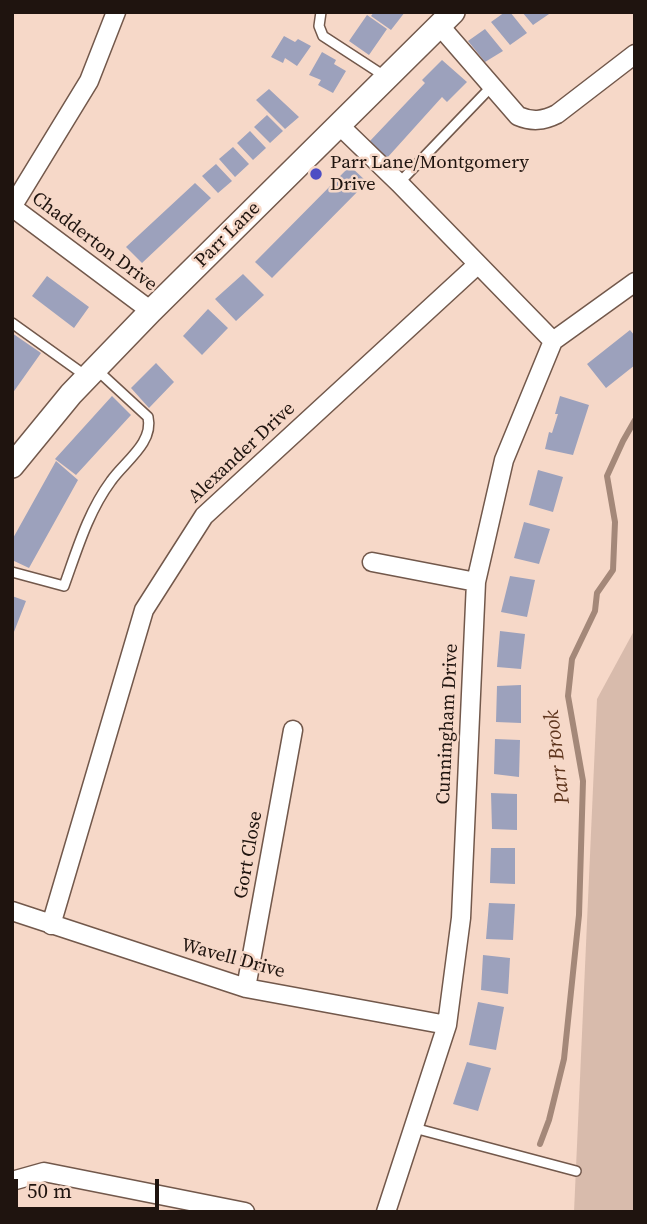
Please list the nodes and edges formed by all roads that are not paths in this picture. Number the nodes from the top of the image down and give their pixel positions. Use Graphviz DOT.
graph roads {
  1 [pos="116,12"];
  2 [pos="321,12"];
  3 [pos="446,18"];
  4 [pos="635,54"];
  5 [pos="387,78"];
  6 [pos="492,86"];
  7 [pos="338,124"];
  8 [pos="399,183"];
  9 [pos="12,207"];
  10 [pos="477,265"];
  11 [pos="635,282"];
  12 [pos="151,311"];
  13 [pos="12,323"];
  14 [pos="553,341"];
  15 [pos="92,373"];
  16 [pos="12,466"];
  17 [pos="372,562"];
  18 [pos="12,572"];
  19 [pos="476,582"];
  20 [pos="293,730"];
  21 [pos="12,911"];
  22 [pos="51,925"];
  23 [pos="246,988"];
  24 [pos="447,1025"];
  25 [pos="414,1128"];
  26 [pos="576,1171"];
  27 [pos="12,1181"];
  28 [pos="245,1212"];
  29 [pos="386,1212"];
  1 -- 9 [label="street"];
  2 -- 5 [label="lane"];
  3 -- 5 [label="street, Parr Lane"];
  3 -- 6 [label="street"];
  4 -- 6 [label="street"];
  5 -- 7 [label="street, Parr Lane"];
  6 -- 8 [label="lane"];
  7 -- 8 [label="street"];
  7 -- 12 [label="street, Parr Lane"];
  8 -- 10 [label="street"];
  9 -- 12 [label="street, Chadderton Drive"];
  10 -- 14 [label="street"];
  10 -- 22 [label="street, Alexander Drive"];
  11 -- 14 [label="street"];
  12 -- 15 [label="street, Parr Lane"];
  13 -- 15 [label="lane"];
  14 -- 19 [label="street, Cunningham Drive"];
  15 -- 16 [label="street, Parr Lane"];
  15 -- 18 [label="lane"];
  17 -- 19 [label="street"];
  19 -- 24 [label="street, Cunningham Drive"];
  20 -- 23 [label="street, Gort Close"];
  21 -- 22 [label="street, Wavell Drive"];
  22 -- 23 [label="street, Wavell Drive"];
  23 -- 24 [label="street, Wavell Drive"];
  24 -- 25 [label="street, Cunningham Drive"];
  25 -- 26 [label="lane"];
  25 -- 29 [label="street, Cunningham Drive"];
  27 -- 28 [label="street"];
}
